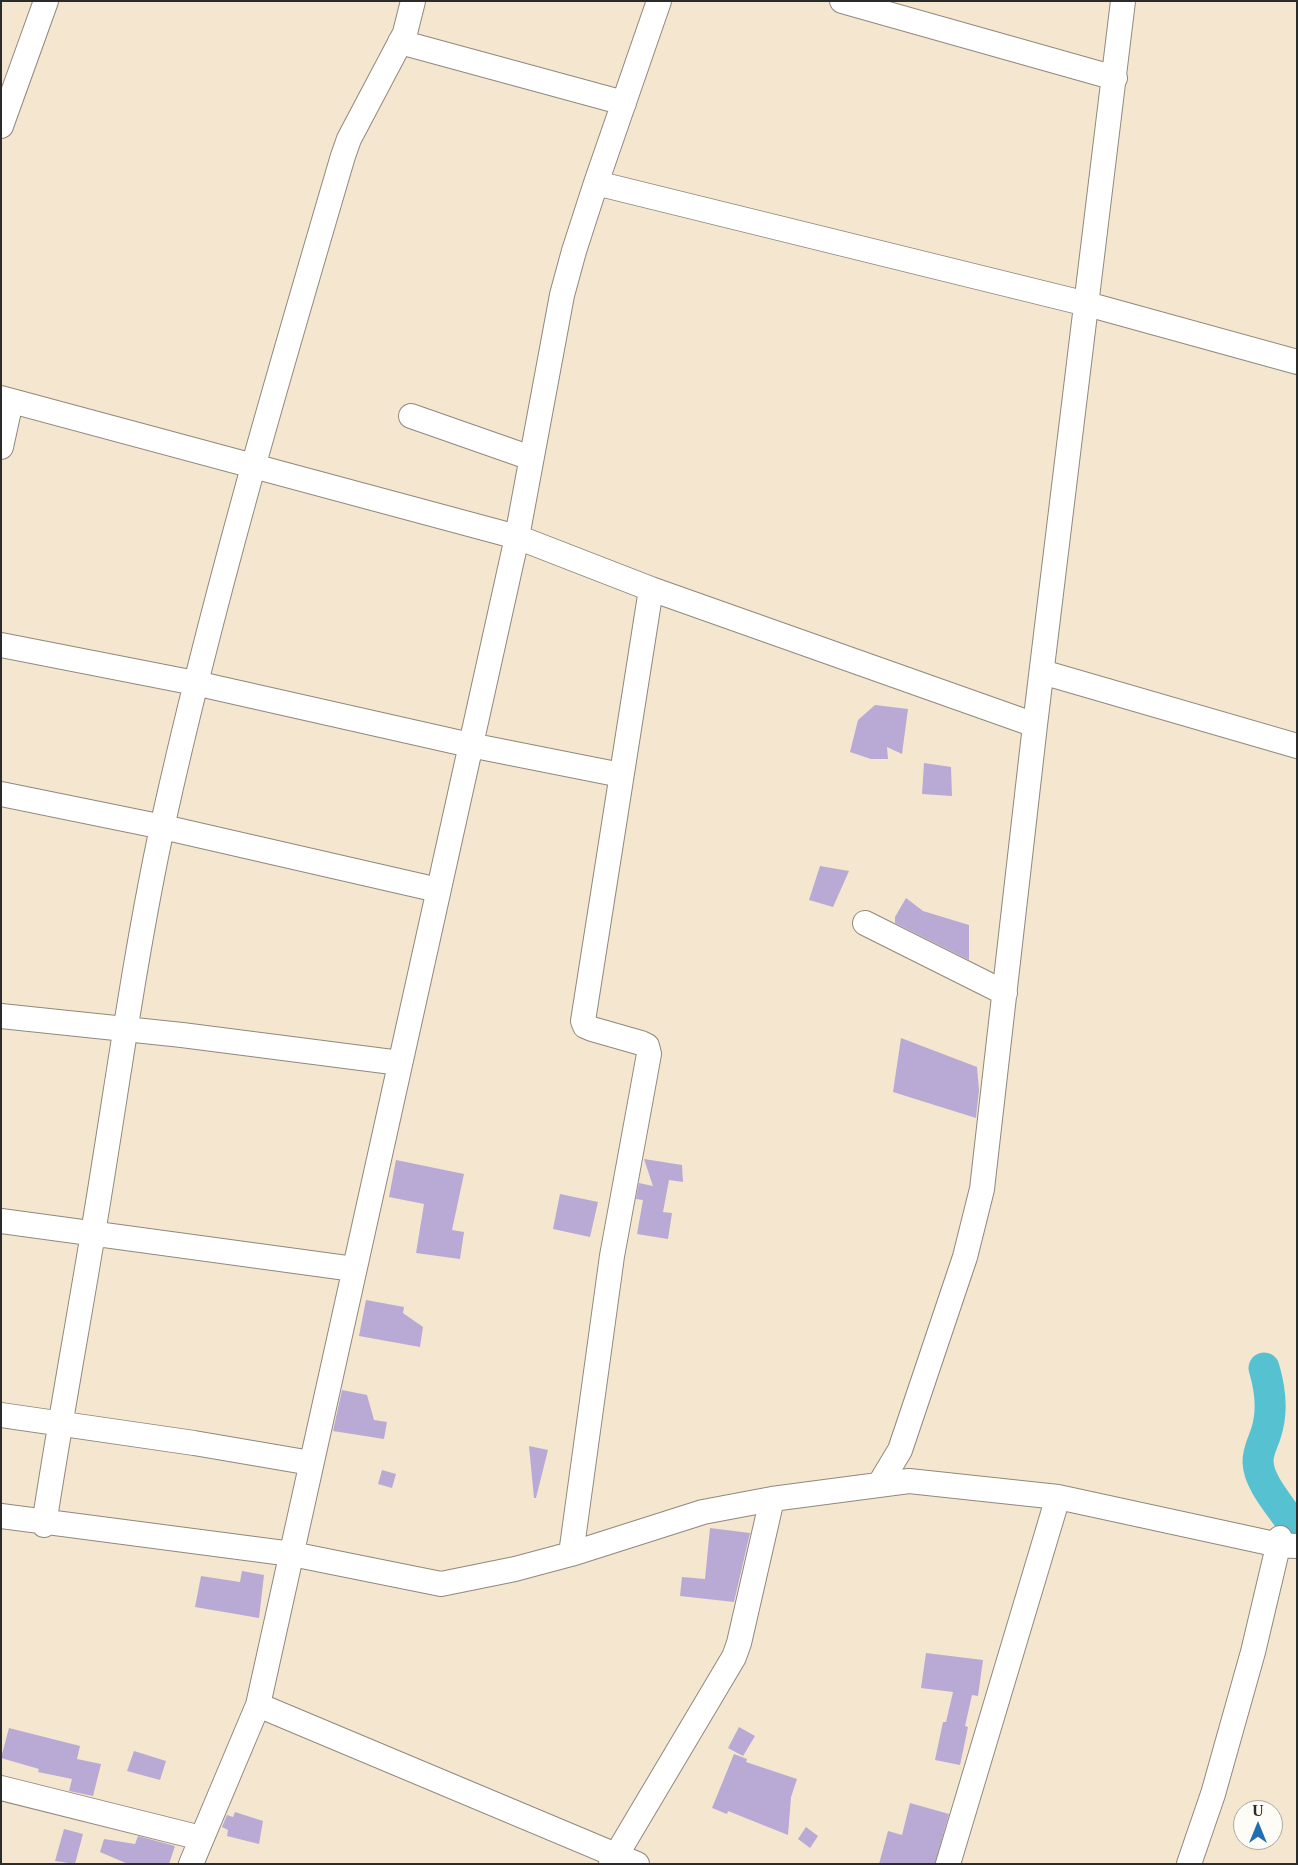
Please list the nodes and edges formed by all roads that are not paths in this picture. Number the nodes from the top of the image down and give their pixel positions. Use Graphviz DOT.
graph roads {
  1 [pos="46,1"];
  2 [pos="413,1"];
  3 [pos="659,1"];
  4 [pos="842,1"];
  5 [pos="1123,1"];
  6 [pos="400,42"];
  7 [pos="1115,78"];
  8 [pos="6,96"];
  9 [pos="624,103"];
  10 [pos="1,126"];
  11 [pos="596,183"];
  12 [pos="1087,304"];
  13 [pos="1297,362"];
  14 [pos="6,400"];
  15 [pos="412,416"];
  16 [pos="1,447"];
  17 [pos="531,458"];
  18 [pos="252,464"];
  19 [pos="517,537"];
  20 [pos="651,589"];
  21 [pos="1,645"];
  22 [pos="1042,672"];
  23 [pos="195,683"];
  24 [pos="1035,725"];
  25 [pos="470,745"];
  26 [pos="1297,746"];
  27 [pos="621,775"];
  28 [pos="1,794"];
  29 [pos="162,827"];
  30 [pos="438,890"];
  31 [pos="865,924"];
  32 [pos="1004,993"];
  33 [pos="1,1016"];
  34 [pos="125,1029"];
  35 [pos="400,1063"];
  36 [pos="1,1221"];
  37 [pos="93,1232"];
  38 [pos="354,1269"];
  39 [pos="1,1415"];
  40 [pos="59,1422"];
  41 [pos="311,1463"];
  42 [pos="878,1485"];
  43 [pos="1058,1497"];
  44 [pos="772,1499"];
  45 [pos="1,1516"];
  46 [pos="45,1523"];
  47 [pos="1285,1543"];
  48 [pos="292,1554"];
  49 [pos="571,1554"];
  50 [pos="258,1705"];
  51 [pos="1,1788"];
  52 [pos="201,1838"];
  53 [pos="621,1861"];
  54 [pos="191,1864"];
  55 [pos="948,1864"];
  56 [pos="1189,1864"];
  1 -- 8 [label="street"];
  2 -- 6 [label="street"];
  3 -- 9 [label="street"];
  4 -- 7 [label="street"];
  5 -- 7 [label="street"];
  6 -- 9 [label="street"];
  6 -- 18 [label="street"];
  7 -- 12 [label="street"];
  8 -- 10 [label="street"];
  9 -- 11 [label="street"];
  11 -- 12 [label="street"];
  11 -- 17 [label="street"];
  12 -- 13 [label="street"];
  12 -- 22 [label="street"];
  14 -- 16 [label="street"];
  14 -- 18 [label="street"];
  15 -- 17 [label="street"];
  17 -- 19 [label="street"];
  18 -- 19 [label="street"];
  18 -- 23 [label="street"];
  19 -- 20 [label="street"];
  19 -- 25 [label="street"];
  20 -- 24 [label="street"];
  20 -- 27 [label="street"];
  21 -- 23 [label="street"];
  22 -- 24 [label="street"];
  22 -- 26 [label="street"];
  23 -- 25 [label="street"];
  23 -- 29 [label="street"];
  24 -- 32 [label="street"];
  25 -- 27 [label="street"];
  25 -- 30 [label="street"];
  27 -- 49 [label="street"];
  28 -- 29 [label="street"];
  29 -- 30 [label="street"];
  29 -- 34 [label="street"];
  30 -- 35 [label="street"];
  31 -- 32 [label="street"];
  32 -- 42 [label="street"];
  33 -- 34 [label="street"];
  34 -- 35 [label="street"];
  34 -- 37 [label="street"];
  35 -- 38 [label="street"];
  36 -- 37 [label="street"];
  37 -- 38 [label="street"];
  37 -- 40 [label="street"];
  38 -- 41 [label="street"];
  39 -- 40 [label="street"];
  40 -- 41 [label="street"];
  40 -- 46 [label="street"];
  41 -- 48 [label="street"];
  42 -- 43 [label="street"];
  42 -- 44 [label="street"];
  43 -- 47 [label="street"];
  43 -- 55 [label="street"];
  44 -- 49 [label="street"];
  44 -- 53 [label="street"];
  45 -- 46 [label="street"];
  46 -- 48 [label="street"];
  47 -- 56 [label="street"];
  48 -- 49 [label="street"];
  48 -- 50 [label="street"];
  50 -- 52 [label="street"];
  50 -- 53 [label="street"];
  51 -- 52 [label="street"];
  52 -- 54 [label="street"];
}
